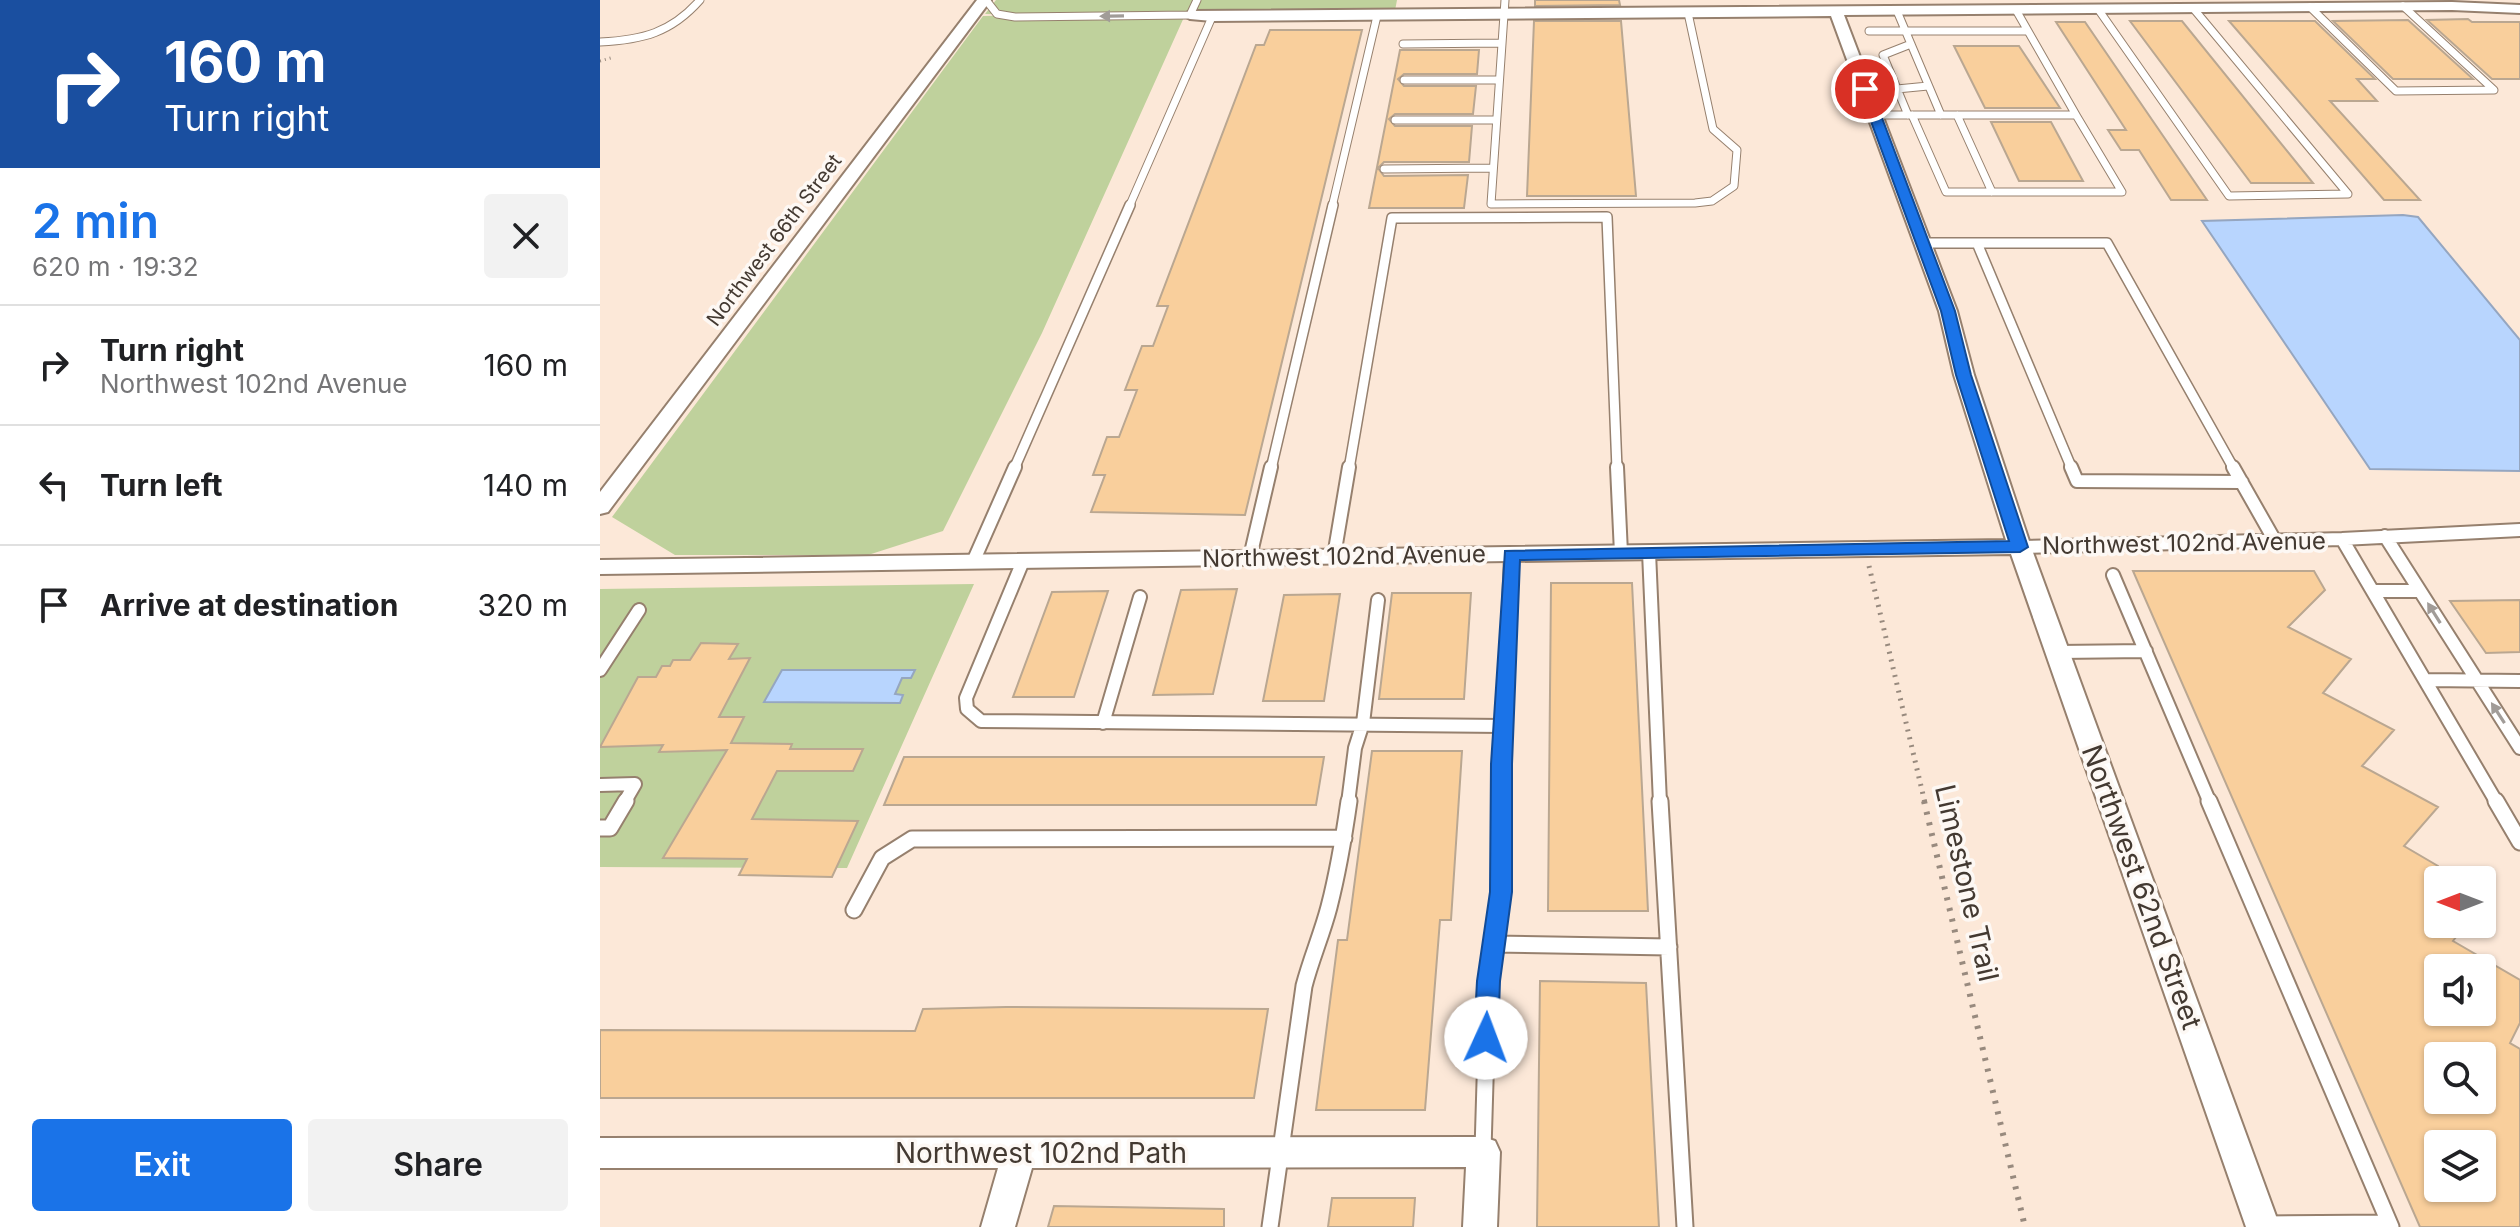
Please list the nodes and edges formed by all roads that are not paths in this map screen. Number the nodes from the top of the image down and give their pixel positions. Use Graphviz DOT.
graph roads {
  1 [pos="700,0"];
  2 [pos="985,0"];
  3 [pos="1197,0"];
  4 [pos="2520,2"];
  5 [pos="2449,3"];
  6 [pos="2253,4"];
  7 [pos="2066,5"];
  8 [pos="1706,6"];
  9 [pos="2403,6"];
  10 [pos="1505,7"];
  11 [pos="2310,7"];
  12 [pos="2193,8"];
  13 [pos="2098,9"];
  14 [pos="2520,9"];
  15 [pos="2016,10"];
  16 [pos="1897,11"];
  17 [pos="1836,12"];
  18 [pos="1688,13"];
  19 [pos="1190,15"];
  20 [pos="1377,16"];
  21 [pos="1212,17"];
  22 [pos="1869,31"];
  23 [pos="1905,31"];
  24 [pos="2027,31"];
  25 [pos="600,42"];
  26 [pos="1502,43"];
  27 [pos="1403,44"];
  28 [pos="1911,44"];
  29 [pos="1404,80"];
  30 [pos="1499,80"];
  31 [pos="1928,86"];
  32 [pos="1897,89"];
  33 [pos="1875,115"];
  34 [pos="1910,115"];
  35 [pos="1941,115"];
  36 [pos="1957,115"];
  37 [pos="2076,115"];
  38 [pos="1395,120"];
  39 [pos="1496,120"];
  40 [pos="1493,168"];
  41 [pos="1384,169"];
  42 [pos="1992,192"];
  43 [pos="1923,243"];
  44 [pos="1977,243"];
  45 [pos="2242,482"];
  46 [pos="600,507"];
  47 [pos="2520,530"];
  48 [pos="2385,536"];
  49 [pos="2342,539"];
  50 [pos="2275,541"];
  51 [pos="2020,547"];
  52 [pos="1649,552"];
  53 [pos="1621,553"];
  54 [pos="1511,555"];
  55 [pos="1334,556"];
  56 [pos="1250,557"];
  57 [pos="1023,561"];
  58 [pos="973,562"];
  59 [pos="600,567"];
  60 [pos="2113,575"];
  61 [pos="2375,591"];
  62 [pos="2420,591"];
  63 [pos="1140,597"];
  64 [pos="1378,600"];
  65 [pos="639,610"];
  66 [pos="2146,651"];
  67 [pos="2058,652"];
  68 [pos="600,670"];
  69 [pos="2476,679"];
  70 [pos="2426,680"];
  71 [pos="2520,681"];
  72 [pos="1103,723"];
  73 [pos="1363,723"];
  74 [pos="1503,726"];
  75 [pos="2520,748"];
  76 [pos="600,785"];
  77 [pos="600,828"];
  78 [pos="1344,838"];
  79 [pos="2519,838"];
  80 [pos="854,910"];
  81 [pos="1494,944"];
  82 [pos="1669,947"];
  83 [pos="1483,1152"];
  84 [pos="600,1153"];
  85 [pos="1280,1153"];
  86 [pos="1019,1154"];
  87 [pos="2263,1225"];
  88 [pos="2390,1225"];
  89 [pos="998,1227"];
  90 [pos="1270,1227"];
  91 [pos="1480,1227"];
  92 [pos="1685,1227"];
  1 -- 25 [label="lane"];
  19 -- 2 [label="lane, one-way"];
  2 -- 46 [label="street, Northwest 66th Street"];
  3 -- 19 [label="lane"];
  4 -- 5 [label="street"];
  5 -- 9 [label="street"];
  5 -- 14 [label="street"];
  6 -- 11 [label="street"];
  6 -- 12 [label="street"];
  7 -- 13 [label="street"];
  7 -- 15 [label="street"];
  8 -- 17 [label="street"];
  8 -- 18 [label="street"];
  9 -- 11 [label="street"];
  9 -- 11 [label="lane"];
  10 -- 18 [label="street"];
  10 -- 20 [label="street"];
  10 -- 26 [label="lane"];
  12 -- 13 [label="street"];
  12 -- 13 [label="lane"];
  15 -- 16 [label="street"];
  15 -- 24 [label="lane"];
  16 -- 17 [label="street"];
  16 -- 23 [label="lane"];
  17 -- 33 [label="street, Northwest 62nd Street"];
  18 -- 40 [label="lane"];
  19 -- 21 [label="street"];
  20 -- 21 [label="street"];
  20 -- 56 [label="lane"];
  21 -- 58 [label="lane"];
  22 -- 23 [label="lane"];
  23 -- 24 [label="lane"];
  23 -- 28 [label="lane"];
  24 -- 37 [label="lane"];
  26 -- 27 [label="lane"];
  26 -- 30 [label="lane"];
  28 -- 31 [label="lane"];
  28 -- 32 [label="lane"];
  29 -- 30 [label="lane"];
  30 -- 39 [label="lane"];
  31 -- 32 [label="lane"];
  31 -- 35 [label="lane"];
  32 -- 34 [label="lane"];
  33 -- 34 [label="lane"];
  33 -- 43 [label="street, Northwest 62nd Street"];
  34 -- 35 [label="lane"];
  34 -- 42 [label="lane"];
  35 -- 36 [label="lane"];
  36 -- 37 [label="lane"];
  36 -- 42 [label="lane"];
  37 -- 42 [label="lane"];
  38 -- 39 [label="lane"];
  39 -- 40 [label="lane"];
  40 -- 41 [label="lane"];
  43 -- 44 [label="lane"];
  43 -- 51 [label="street, Northwest 62nd Street"];
  44 -- 45 [label="lane"];
  44 -- 45 [label="lane"];
  45 -- 50 [label="lane"];
  47 -- 48 [label="lane, Northwest 102nd Avenue"];
  48 -- 49 [label="lane, Northwest 102nd Avenue"];
  48 -- 62 [label="lane"];
  49 -- 50 [label="lane, Northwest 102nd Avenue"];
  49 -- 61 [label="lane"];
  50 -- 51 [label="lane, Northwest 102nd Avenue"];
  51 -- 52 [label="street, Northwest 102nd Avenue"];
  51 -- 67 [label="street, Northwest 62nd Street"];
  52 -- 53 [label="street, Northwest 102nd Avenue"];
  52 -- 82 [label="lane"];
  53 -- 54 [label="street, Northwest 102nd Avenue"];
  53 -- 55 [label="lane"];
  54 -- 55 [label="street, Northwest 102nd Avenue"];
  54 -- 74 [label="lane"];
  55 -- 56 [label="street, Northwest 102nd Avenue"];
  56 -- 57 [label="street, Northwest 102nd Avenue"];
  57 -- 58 [label="street, Northwest 102nd Avenue"];
  57 -- 72 [label="lane"];
  58 -- 59 [label="street, Northwest 102nd Avenue"];
  60 -- 66 [label="lane"];
  61 -- 62 [label="lane"];
  61 -- 70 [label="lane"];
  69 -- 62 [label="lane, one-way"];
  63 -- 72 [label="lane"];
  64 -- 73 [label="lane"];
  65 -- 68 [label="lane"];
  66 -- 67 [label="lane"];
  66 -- 88 [label="lane"];
  67 -- 87 [label="street, Northwest 62nd Street"];
  69 -- 70 [label="lane"];
  69 -- 71 [label="lane"];
  75 -- 69 [label="lane, one-way"];
  70 -- 79 [label="lane"];
  72 -- 73 [label="lane"];
  73 -- 74 [label="lane"];
  73 -- 78 [label="lane"];
  74 -- 81 [label="lane"];
  76 -- 77 [label="lane"];
  78 -- 80 [label="lane"];
  78 -- 85 [label="lane"];
  81 -- 82 [label="lane"];
  81 -- 83 [label="lane"];
  82 -- 92 [label="lane"];
  83 -- 85 [label="street, Northwest 102nd Path"];
  83 -- 91 [label="street"];
  84 -- 86 [label="street, Northwest 102nd Path"];
  85 -- 86 [label="street, Northwest 102nd Path"];
  85 -- 90 [label="lane"];
  86 -- 89 [label="street"];
  87 -- 88 [label="lane"];
}
